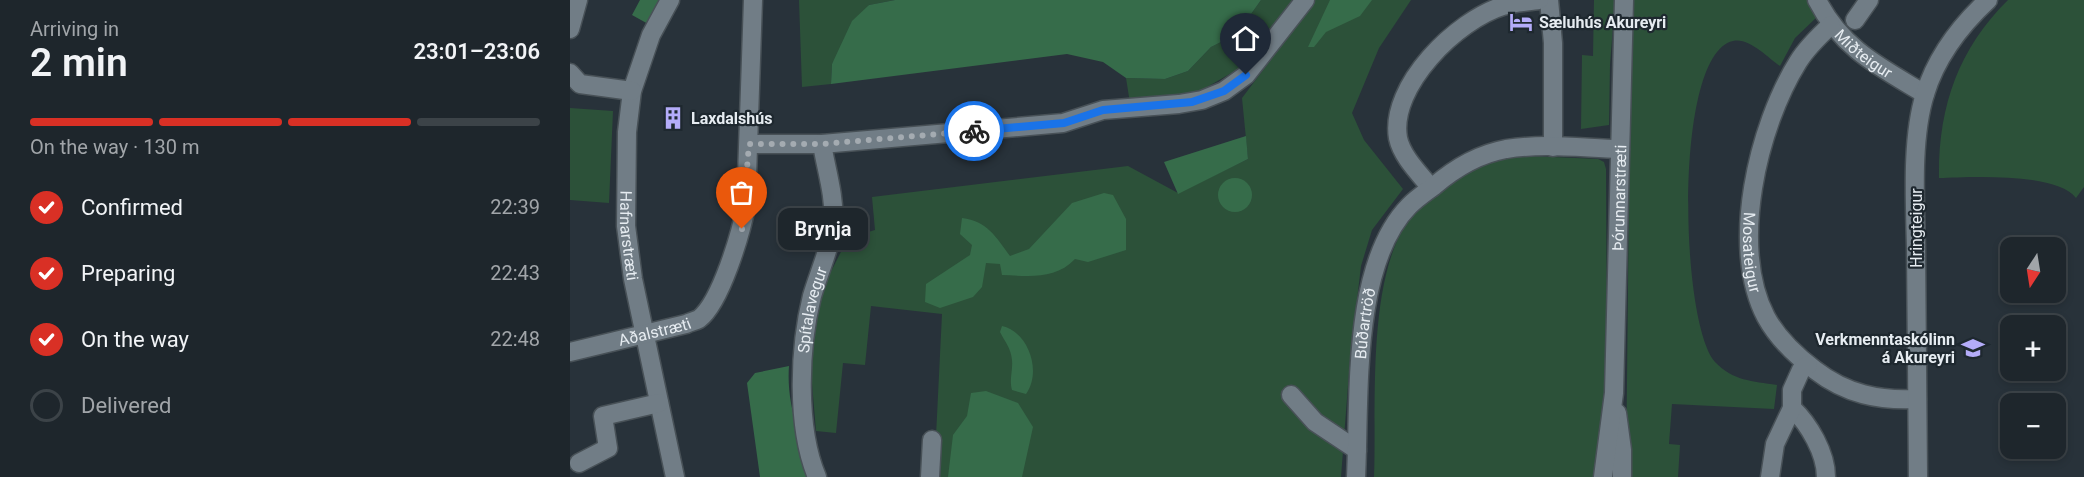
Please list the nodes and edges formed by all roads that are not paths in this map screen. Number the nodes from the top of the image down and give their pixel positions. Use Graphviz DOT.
graph roads {
  1 [pos="578,0"];
  2 [pos="670,0"];
  3 [pos="753,0"];
  4 [pos="1305,0"];
  5 [pos="1539,0"];
  6 [pos="1550,0"];
  7 [pos="1624,0"];
  8 [pos="1817,0"];
  9 [pos="1869,0"];
  10 [pos="1988,0"];
  11 [pos="1855,20"];
  12 [pos="1831,25"];
  13 [pos="570,29"];
  14 [pos="570,73"];
  15 [pos="632,91"];
  16 [pos="1925,94"];
  17 [pos="749,144"];
  18 [pos="822,144"];
  19 [pos="1553,147"];
  20 [pos="1620,149"];
  21 [pos="1431,188"];
  22 [pos="644,333"];
  23 [pos="570,352"];
  24 [pos="1808,365"];
  25 [pos="1614,393"];
  26 [pos="1291,395"];
  27 [pos="1917,399"];
  28 [pos="659,403"];
  29 [pos="1792,408"];
  30 [pos="932,440"];
  31 [pos="1358,450"];
  32 [pos="579,463"];
  33 [pos="675,477"];
  34 [pos="817,477"];
  35 [pos="930,477"];
  36 [pos="1356,477"];
  37 [pos="1603,477"];
  38 [pos="1622,477"];
  39 [pos="1770,477"];
  40 [pos="1826,477"];
  41 [pos="1918,477"];
  1 -- 13 [label="street"];
  2 -- 15 [label="street, Hafnarstræti"];
  3 -- 17 [label="street, Aðalstræti"];
  4 -- 18 [label="street"];
  5 -- 21 [label="street"];
  6 -- 19 [label="street"];
  7 -- 20 [label="street, Þórunnarstræti"];
  8 -- 12 [label="street, Miðteigur"];
  9 -- 11 [label="street"];
  10 -- 16 [label="street, Hringteigur"];
  12 -- 16 [label="street, Miðteigur"];
  12 -- 24 [label="street, Mosateigur"];
  14 -- 15 [label="street"];
  15 -- 22 [label="street, Hafnarstræti"];
  16 -- 27 [label="street, Hringteigur"];
  17 -- 18 [label="street"];
  17 -- 22 [label="street, Aðalstræti"];
  18 -- 34 [label="street, Spítalavegur"];
  19 -- 20 [label="street, Búðartröð"];
  19 -- 21 [label="street, Búðartröð"];
  20 -- 25 [label="street, Þórunnarstræti"];
  21 -- 31 [label="street, Búðartröð"];
  22 -- 23 [label="street, Aðalstræti"];
  22 -- 28 [label="street, Hafnarstræti"];
  24 -- 27 [label="street, Mosateigur"];
  24 -- 29 [label="street"];
  25 -- 37 [label="street, Þórunnarstræti"];
  25 -- 38 [label="street, Þórunnarstræti"];
  26 -- 31 [label="street"];
  27 -- 41 [label="street, Hringteigur"];
  28 -- 32 [label="street"];
  28 -- 33 [label="street, Hafnarstræti"];
  29 -- 39 [label="street"];
  29 -- 40 [label="street"];
  30 -- 35 [label="street"];
  31 -- 36 [label="street, Búðartröð"];
}
